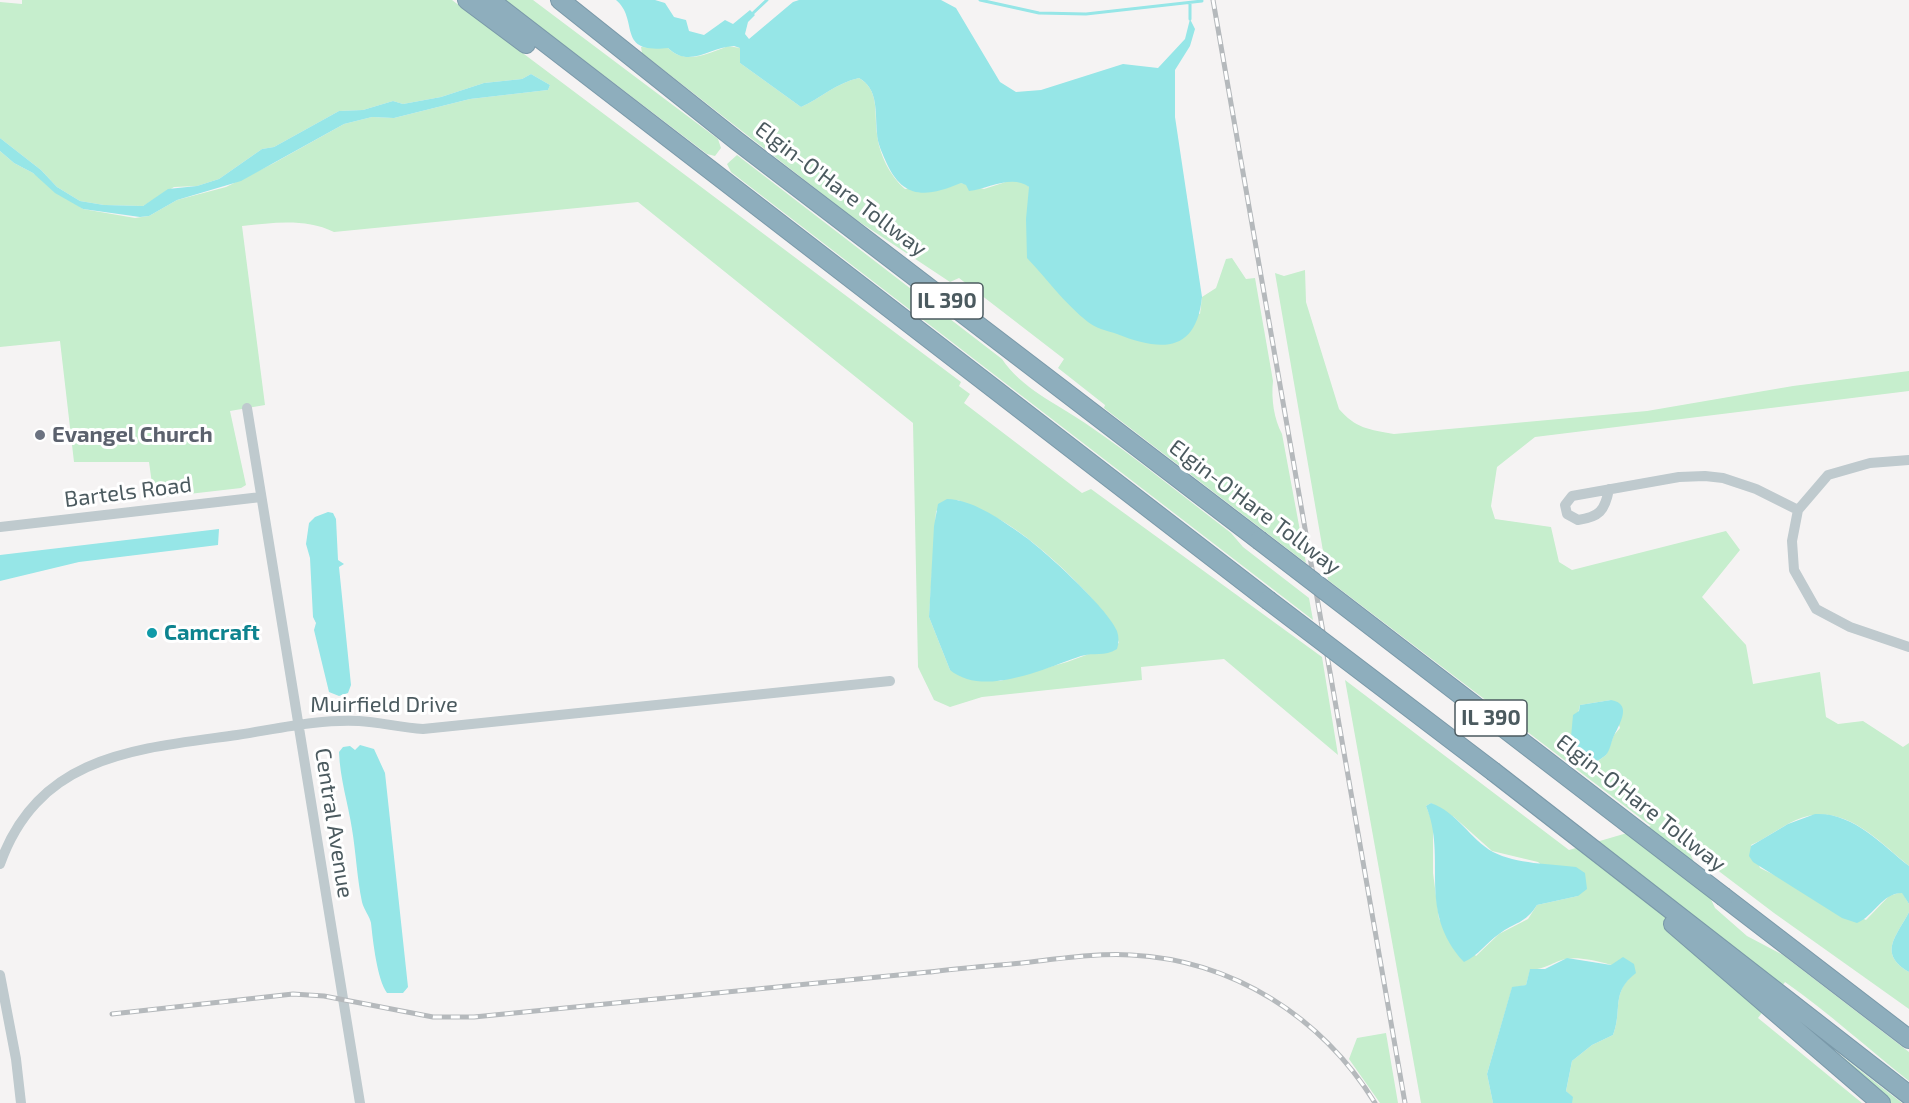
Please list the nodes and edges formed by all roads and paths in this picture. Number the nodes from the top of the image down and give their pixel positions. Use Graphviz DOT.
graph roads {
  1 [pos="467,0"];
  2 [pos="490,0"];
  3 [pos="567,6"];
  4 [pos="788,232"];
  5 [pos="247,408"];
  6 [pos="1909,460"];
  7 [pos="1609,489"];
  8 [pos="261,497"];
  9 [pos="1798,510"];
  10 [pos="0,527"];
  11 [pos="1909,647"];
  12 [pos="890,681"];
  13 [pos="299,725"];
  14 [pos="0,864"];
  15 [pos="1757,921"];
  16 [pos="0,975"];
  17 [pos="1772,998"];
  18 [pos="1909,1023"];
  19 [pos="1909,1039"];
  20 [pos="1909,1095"];
  21 [pos="21,1103"];
  22 [pos="360,1103"];
  23 [pos="1881,1103"];
  1 -- 4 [label="highway"];
  2 -- 4 [label="highway"];
  3 -- 15 [label="highway, Elgin-O'Hare Tollway / IL 390, bridge"];
  4 -- 17 [label="highway, IL 390, bridge"];
  5 -- 8 [label="street, Central Avenue"];
  6 -- 9 [label="street"];
  7 -- 9 [label="street"];
  8 -- 10 [label="street, Bartels Road"];
  8 -- 13 [label="street, Central Avenue"];
  9 -- 11 [label="street"];
  12 -- 13 [label="street, Muirfield Drive"];
  13 -- 14 [label="street, Muirfield Drive"];
  13 -- 22 [label="street, Central Avenue"];
  15 -- 18 [label="highway"];
  15 -- 19 [label="highway, Elgin-O'Hare Tollway / IL 390"];
  16 -- 21 [label="street"];
  17 -- 20 [label="highway"];
  17 -- 23 [label="highway"];
}
